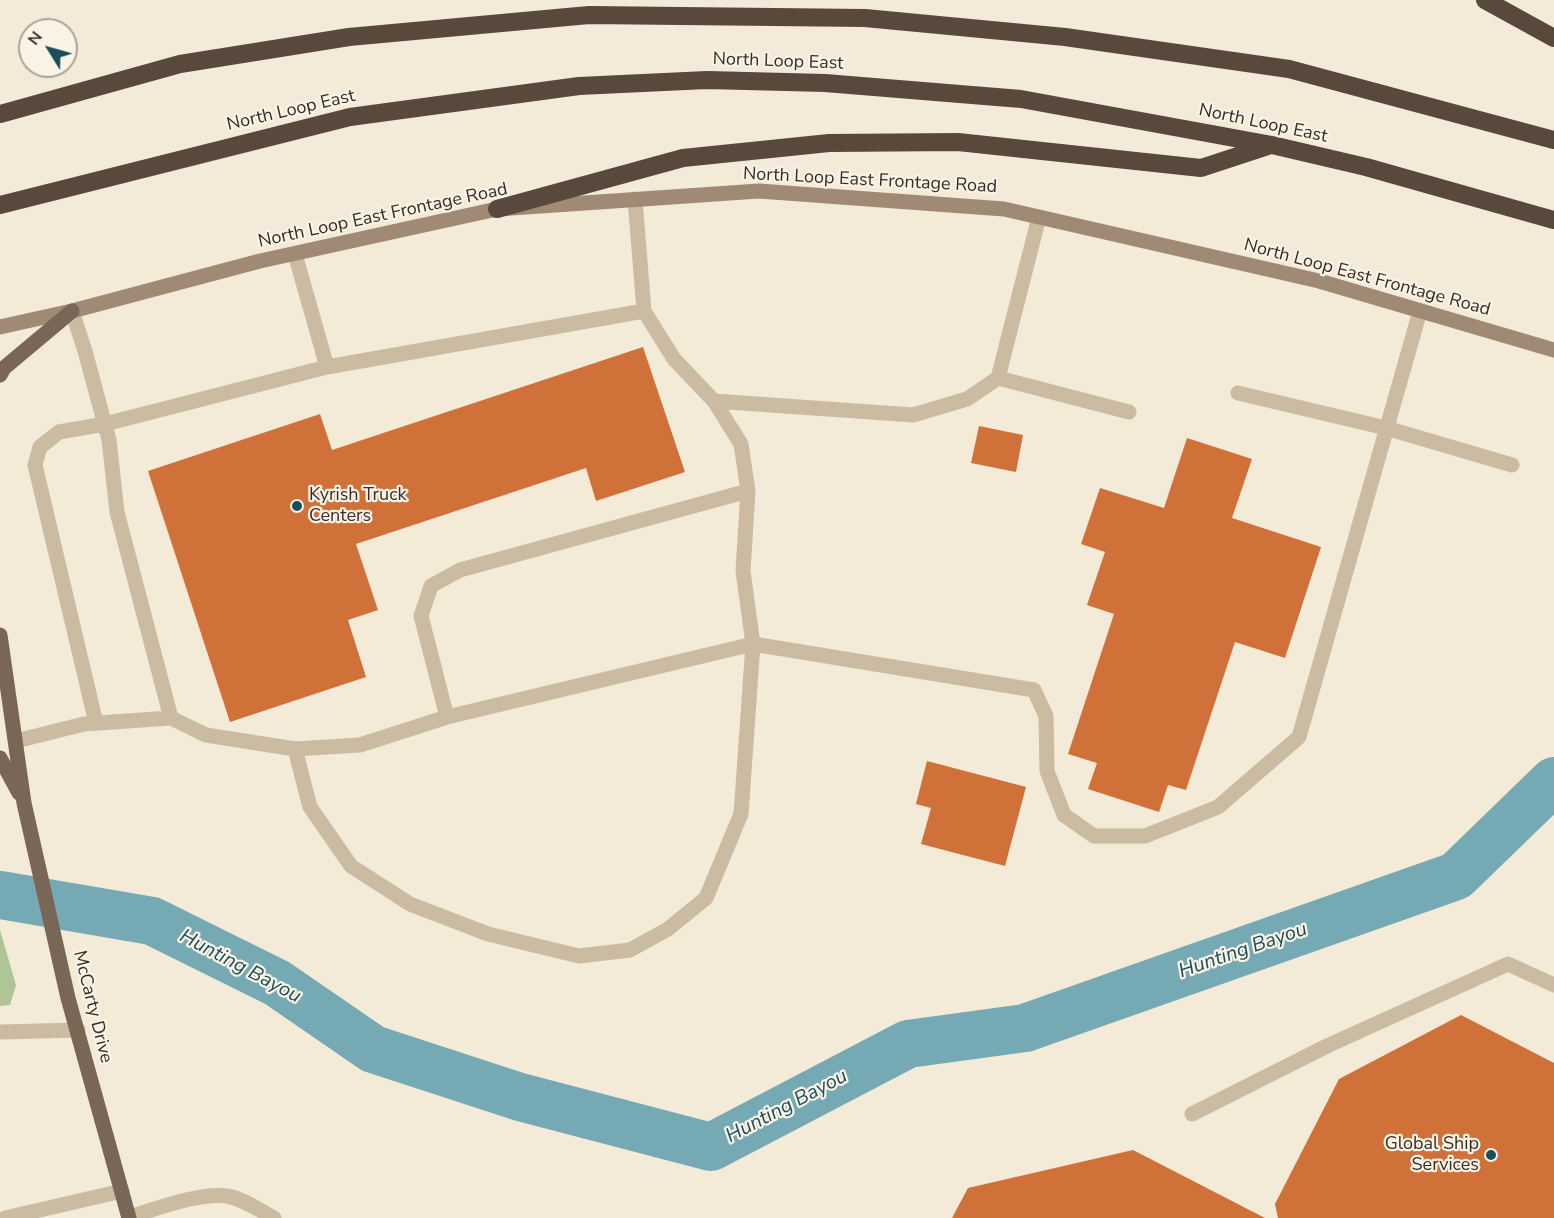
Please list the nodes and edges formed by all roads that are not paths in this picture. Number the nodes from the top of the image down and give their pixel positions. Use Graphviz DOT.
graph roads {
  1 [pos="1485,0"];
  2 [pos="1554,38"];
  3 [pos="0,114"];
  4 [pos="1554,140"];
  5 [pos="1272,145"];
  6 [pos="635,199"];
  7 [pos="2,204"];
  8 [pos="497,209"];
  9 [pos="1039,217"];
  10 [pos="1554,220"];
  11 [pos="295,254"];
  12 [pos="72,310"];
  13 [pos="644,311"];
  14 [pos="1420,311"];
  15 [pos="0,327"];
  16 [pos="1554,350"];
  17 [pos="327,367"];
  18 [pos="0,375"];
  19 [pos="998,378"];
  20 [pos="1238,393"];
  21 [pos="714,400"];
  22 [pos="1129,412"];
  23 [pos="105,424"];
  24 [pos="1386,428"];
  25 [pos="1512,465"];
  26 [pos="748,490"];
  27 [pos="0,635"];
  28 [pos="753,644"];
  29 [pos="447,717"];
  30 [pos="171,718"];
  31 [pos="96,723"];
  32 [pos="16,741"];
  33 [pos="295,749"];
  34 [pos="0,758"];
  35 [pos="24,803"];
  36 [pos="1554,985"];
  37 [pos="78,1030"];
  38 [pos="0,1032"];
  39 [pos="1192,1114"];
  40 [pos="122,1191"];
  41 [pos="129,1217"];
  42 [pos="5,1218"];
  43 [pos="274,1218"];
  1 -- 2 [label="highway"];
  3 -- 4 [label="highway"];
  5 -- 7 [label="highway, North Loop East"];
  5 -- 8 [label="highway"];
  5 -- 10 [label="highway, North Loop East"];
  6 -- 8 [label="main road, North Loop East Frontage Road"];
  6 -- 9 [label="main road, North Loop East Frontage Road"];
  6 -- 13 [label="street"];
  8 -- 11 [label="main road, North Loop East Frontage Road"];
  9 -- 14 [label="main road, North Loop East Frontage Road"];
  9 -- 19 [label="street"];
  11 -- 12 [label="main road, North Loop East Frontage Road"];
  11 -- 17 [label="street"];
  12 -- 15 [label="main road, North Loop East Frontage Road"];
  12 -- 18 [label="main road"];
  12 -- 23 [label="street"];
  13 -- 17 [label="street"];
  13 -- 21 [label="street"];
  14 -- 16 [label="main road, North Loop East Frontage Road"];
  14 -- 24 [label="street"];
  17 -- 23 [label="street"];
  19 -- 21 [label="street"];
  19 -- 22 [label="street"];
  20 -- 24 [label="street"];
  21 -- 26 [label="street"];
  23 -- 30 [label="street"];
  23 -- 31 [label="street"];
  24 -- 25 [label="street"];
  24 -- 28 [label="street"];
  26 -- 28 [label="street"];
  26 -- 29 [label="street"];
  27 -- 32 [label="main road, McCarty Drive"];
  28 -- 29 [label="street"];
  28 -- 33 [label="street"];
  29 -- 33 [label="street"];
  30 -- 31 [label="street"];
  30 -- 33 [label="street"];
  31 -- 32 [label="street"];
  32 -- 35 [label="main road, McCarty Drive"];
  34 -- 35 [label="main road, McCarty Drive"];
  35 -- 37 [label="main road, McCarty Drive"];
  36 -- 39 [label="street"];
  37 -- 38 [label="street"];
  37 -- 40 [label="main road, McCarty Drive"];
  40 -- 41 [label="main road, McCarty Drive"];
  40 -- 42 [label="street"];
  41 -- 43 [label="street"];
}
